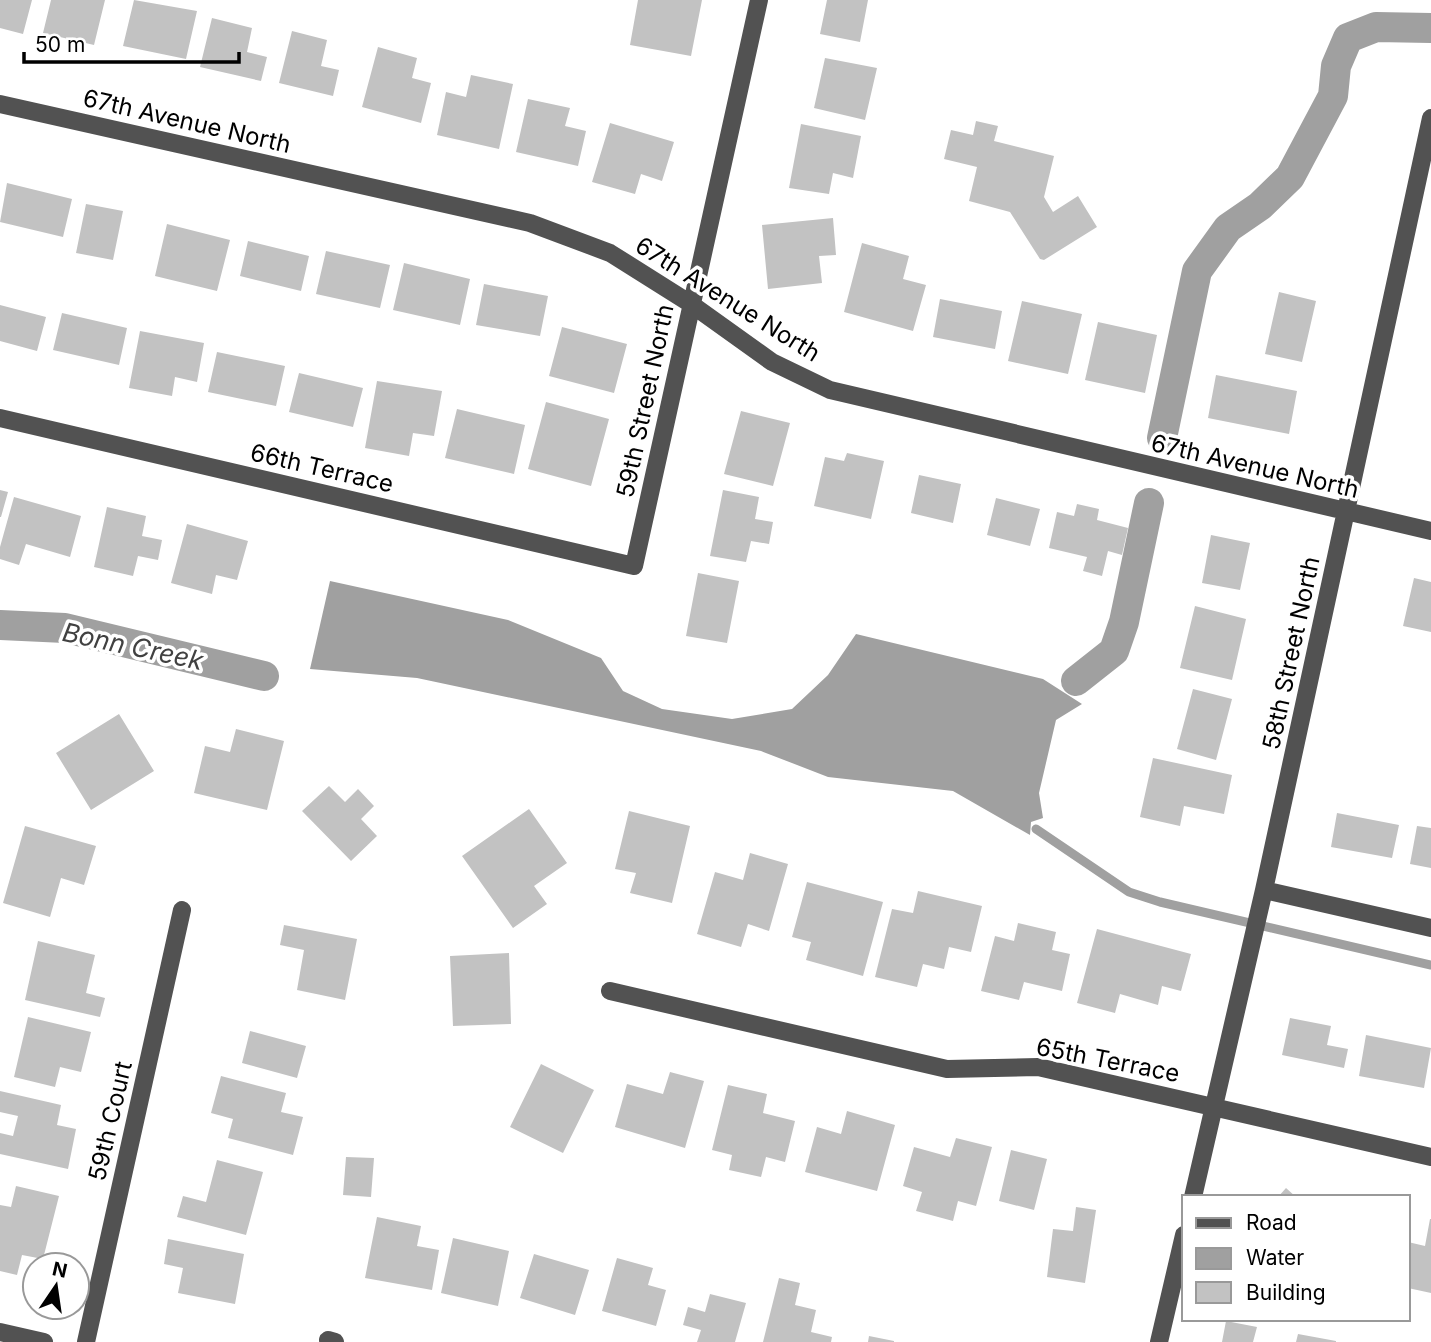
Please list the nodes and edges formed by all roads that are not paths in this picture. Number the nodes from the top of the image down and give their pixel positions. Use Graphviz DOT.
graph roads {
  1 [pos="759,0"];
  2 [pos="0,104"];
  3 [pos="1431,118"];
  4 [pos="691,304"];
  5 [pos="0,418"];
  6 [pos="1347,512"];
  7 [pos="1431,531"];
  8 [pos="634,566"];
  9 [pos="1262,897"];
  10 [pos="182,910"];
  11 [pos="1431,928"];
  12 [pos="610,991"];
  13 [pos="1214,1108"];
  14 [pos="1431,1157"];
  15 [pos="1193,1195"];
  16 [pos="1182,1244"];
  17 [pos="0,1332"];
  18 [pos="44,1342"];
  19 [pos="86,1342"];
  20 [pos="1159,1342"];
  1 -- 4 [label="street, 59th Street North"];
  2 -- 4 [label="street, 67th Avenue North"];
  3 -- 6 [label="street, 58th Street North"];
  4 -- 6 [label="street, 67th Avenue North"];
  4 -- 8 [label="street, 59th Street North"];
  5 -- 8 [label="street, 66th Terrace"];
  6 -- 7 [label="street, 67th Avenue North"];
  6 -- 9 [label="street, 58th Street North"];
  9 -- 11 [label="street"];
  9 -- 13 [label="street, 58th Street North"];
  10 -- 19 [label="street, 59th Court"];
  12 -- 13 [label="street, 65th Terrace"];
  13 -- 14 [label="street, 65th Terrace"];
  13 -- 15 [label="street, 58th Street North"];
  16 -- 20 [label="street"];
  17 -- 18 [label="street"];
}
